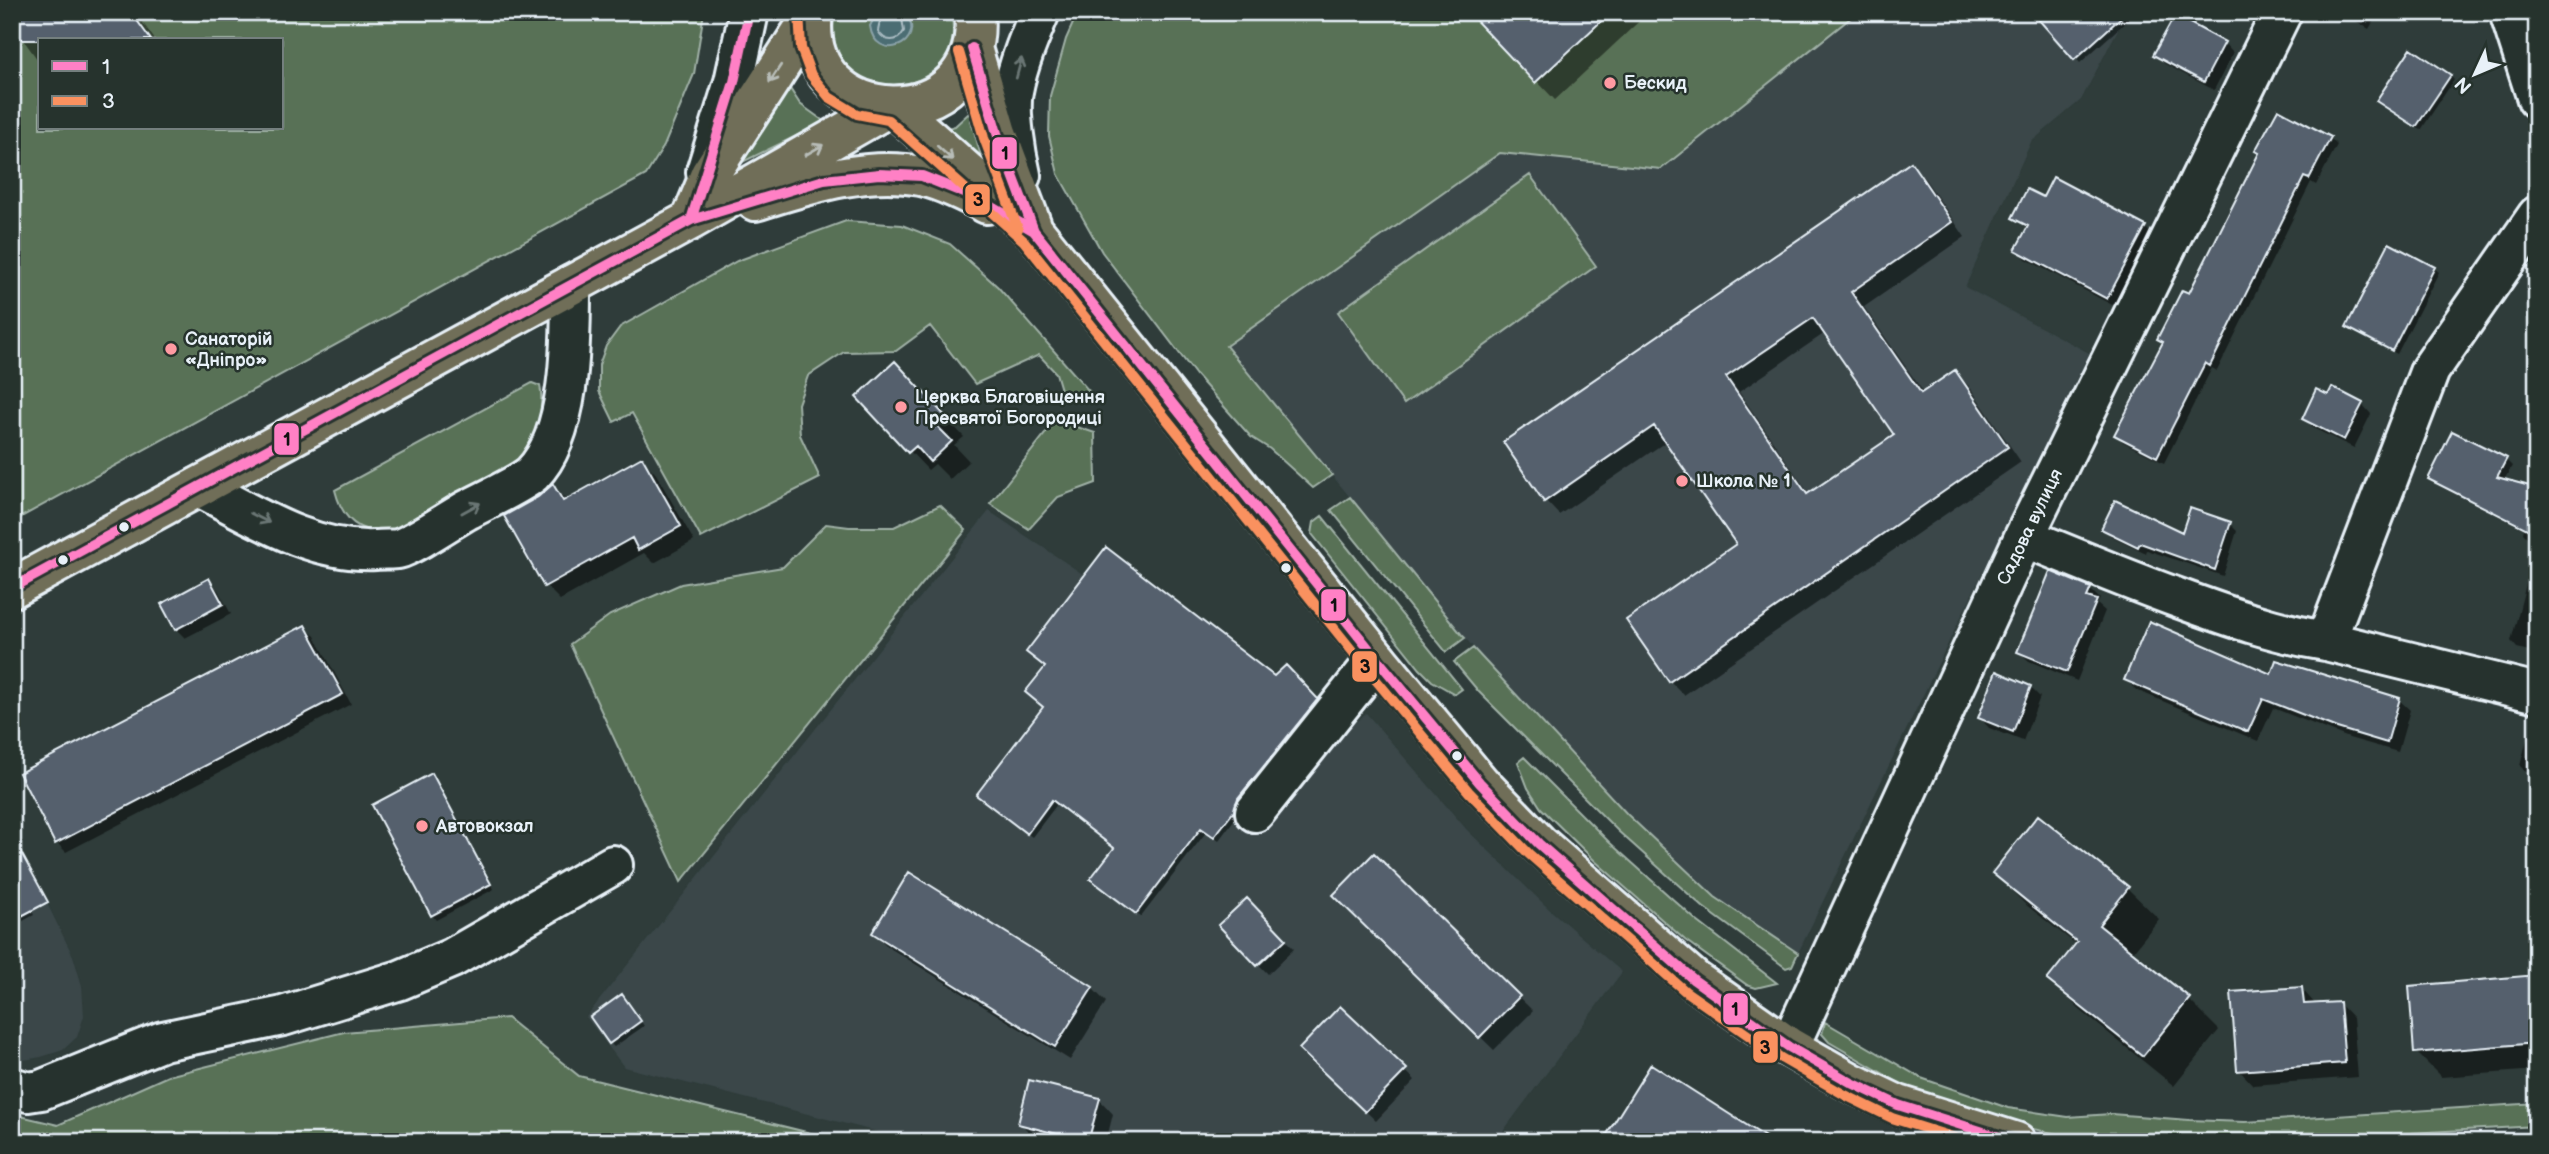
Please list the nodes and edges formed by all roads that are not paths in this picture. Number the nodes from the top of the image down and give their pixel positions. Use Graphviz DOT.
graph roads {
  1 [pos="749,12"];
  2 [pos="1040,12"];
  3 [pos="2281,12"];
  4 [pos="2509,12"];
  5 [pos="813,14"];
  6 [pos="978,25"];
  7 [pos="2537,99"];
  8 [pos="892,107"];
  9 [pos="2537,216"];
  10 [pos="691,220"];
  11 [pos="1034,231"];
  12 [pos="571,285"];
  13 [pos="199,487"];
  14 [pos="2024,537"];
  15 [pos="12,589"];
  16 [pos="2326,642"];
  17 [pos="1377,659"];
  18 [pos="2537,693"];
  19 [pos="1255,812"];
  20 [pos="613,865"];
  21 [pos="1789,1047"];
  22 [pos="12,1087"];
  23 [pos="2016,1142"];
  1 -- 10 [label="street"];
  11 -- 2 [label="street, one-way"];
  3 -- 14 [label="street, Садова вулиця"];
  4 -- 7 [label="street"];
  5 -- 8 [label="main road"];
  5 -- 10 [label="main road, one-way"];
  6 -- 8 [label="main road"];
  6 -- 11 [label="main road"];
  10 -- 8 [label="main road, one-way"];
  8 -- 11 [label="main road, one-way"];
  9 -- 16 [label="street"];
  10 -- 11 [label="main road"];
  10 -- 12 [label="main road"];
  11 -- 17 [label="main road"];
  12 -- 13 [label="main road"];
  13 -- 12 [label="street, one-way"];
  13 -- 15 [label="main road"];
  14 -- 16 [label="street"];
  14 -- 21 [label="street, Садова вулиця"];
  16 -- 18 [label="street"];
  17 -- 19 [label="street"];
  17 -- 21 [label="main road"];
  20 -- 22 [label="street"];
  21 -- 23 [label="main road"];
}
